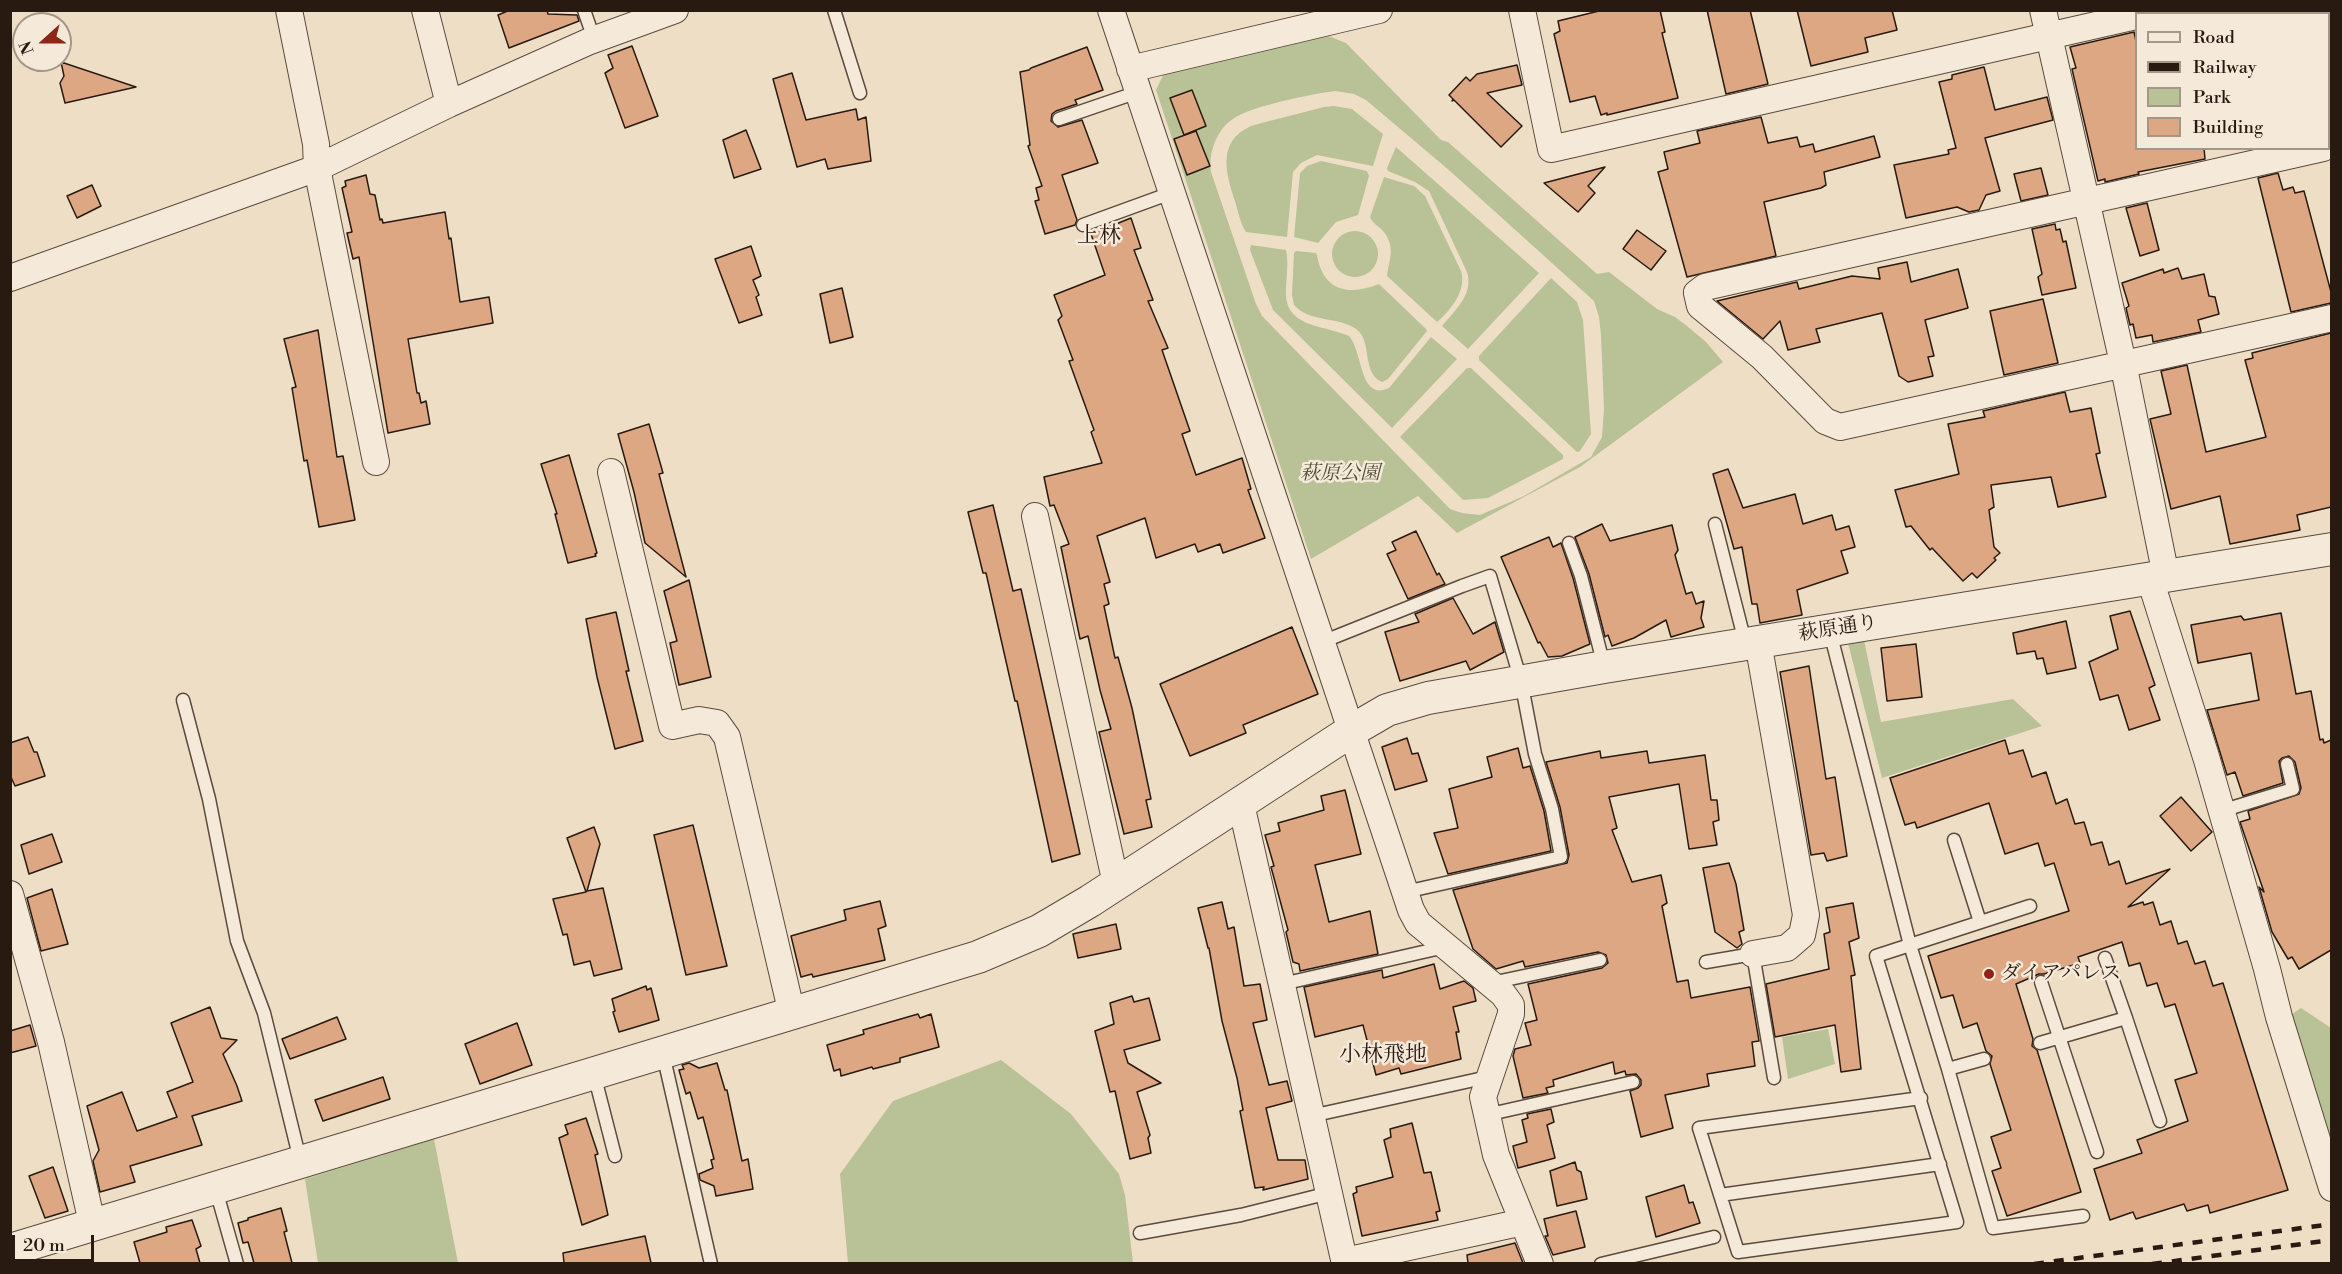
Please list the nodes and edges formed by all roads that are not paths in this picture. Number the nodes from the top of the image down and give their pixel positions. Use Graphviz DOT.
graph roads {
  1 [pos="289,10"];
  2 [pos="425,10"];
  3 [pos="584,10"];
  4 [pos="675,10"];
  5 [pos="834,10"];
  6 [pos="1111,10"];
  7 [pos="1522,10"];
  8 [pos="2043,10"];
  9 [pos="1369,12"];
  10 [pos="2135,16"];
  11 [pos="2049,36"];
  12 [pos="594,39"];
  13 [pos="1134,80"];
  14 [pos="860,93"];
  15 [pos="449,104"];
  16 [pos="1059,119"];
  17 [pos="2314,150"];
  18 [pos="317,168"];
  19 [pos="1171,193"];
  20 [pos="2086,202"];
  21 [pos="1083,225"];
  22 [pos="10,278"];
  23 [pos="2331,318"];
  24 [pos="2123,363"];
  25 [pos="376,462"];
  26 [pos="611,472"];
  27 [pos="1035,516"];
  28 [pos="1715,524"];
  29 [pos="1569,543"];
  30 [pos="2331,549"];
  31 [pos="2158,577"];
  32 [pos="1830,631"];
  33 [pos="1322,642"];
  34 [pos="1752,643"];
  35 [pos="1604,667"];
  36 [pos="1521,681"];
  37 [pos="183,700"];
  38 [pos="1352,731"];
  39 [pos="2287,764"];
  40 [pos="1241,804"];
  41 [pos="2221,811"];
  42 [pos="1954,840"];
  43 [pos="1116,884"];
  44 [pos="1405,892"];
  45 [pos="10,894"];
  46 [pos="2030,906"];
  47 [pos="1980,922"];
  48 [pos="1910,945"];
  49 [pos="1446,947"];
  50 [pos="1754,954"];
  51 [pos="2105,958"];
  52 [pos="1600,960"];
  53 [pos="1706,962"];
  54 [pos="2041,982"];
  55 [pos="1282,984"];
  56 [pos="1490,984"];
  57 [pos="792,1014"];
  58 [pos="2126,1018"];
  59 [pos="2059,1038"];
  60 [pos="2040,1043"];
  61 [pos="663,1053"];
  62 [pos="1984,1059"];
  63 [pos="1948,1069"];
  64 [pos="594,1074"];
  65 [pos="1488,1077"];
  66 [pos="1774,1078"];
  67 [pos="1633,1082"];
  68 [pos="1921,1098"];
  69 [pos="1485,1115"];
  70 [pos="1311,1116"];
  71 [pos="2160,1121"];
  72 [pos="2097,1152"];
  73 [pos="615,1156"];
  74 [pos="300,1161"];
  75 [pos="1940,1164"];
  76 [pos="215,1188"];
  77 [pos="2331,1188"];
  78 [pos="1329,1193"];
  79 [pos="1720,1195"];
  80 [pos="2083,1216"];
  81 [pos="1523,1222"];
  82 [pos="92,1223"];
  83 [pos="1140,1233"];
  84 [pos="1714,1237"];
  85 [pos="10,1250"];
  86 [pos="1345,1262"];
  87 [pos="237,1263"];
  88 [pos="711,1263"];
  89 [pos="1540,1263"];
  90 [pos="1601,1263"];
  1 -- 18 [label="street"];
  2 -- 15 [label="street"];
  3 -- 12 [label="lane"];
  4 -- 12 [label="street"];
  5 -- 14 [label="lane"];
  6 -- 13 [label="street"];
  7 -- 11 [label="street"];
  8 -- 11 [label="street"];
  9 -- 13 [label="street"];
  10 -- 11 [label="street"];
  11 -- 20 [label="street"];
  12 -- 15 [label="street"];
  13 -- 16 [label="lane"];
  13 -- 19 [label="street"];
  15 -- 18 [label="street"];
  17 -- 20 [label="street"];
  18 -- 22 [label="street"];
  18 -- 25 [label="street"];
  19 -- 21 [label="lane"];
  19 -- 33 [label="street"];
  20 -- 24 [label="street"];
  20 -- 24 [label="street"];
  23 -- 24 [label="street"];
  24 -- 31 [label="street"];
  26 -- 57 [label="street"];
  27 -- 43 [label="street"];
  28 -- 34 [label="lane"];
  29 -- 35 [label="lane"];
  30 -- 31 [label="street, 萩原通り"];
  31 -- 32 [label="street, 萩原通り"];
  31 -- 41 [label="street"];
  32 -- 34 [label="street, 萩原通り"];
  32 -- 48 [label="lane"];
  33 -- 36 [label="lane"];
  33 -- 38 [label="street"];
  34 -- 35 [label="street, 萩原通り"];
  34 -- 50 [label="street"];
  35 -- 36 [label="street, 萩原通り"];
  36 -- 38 [label="street, 萩原通り"];
  36 -- 44 [label="lane"];
  37 -- 74 [label="lane"];
  38 -- 40 [label="street, 萩原通り"];
  38 -- 44 [label="street"];
  39 -- 41 [label="lane"];
  40 -- 43 [label="street, 萩原通り"];
  40 -- 55 [label="street"];
  41 -- 77 [label="street"];
  42 -- 47 [label="lane"];
  43 -- 57 [label="street, 萩原通り"];
  44 -- 49 [label="street"];
  45 -- 82 [label="street"];
  46 -- 47 [label="lane"];
  47 -- 48 [label="lane"];
  48 -- 63 [label="lane"];
  48 -- 68 [label="lane"];
  49 -- 55 [label="lane"];
  49 -- 56 [label="street"];
  50 -- 53 [label="lane"];
  50 -- 66 [label="lane"];
  51 -- 58 [label="lane"];
  52 -- 56 [label="lane"];
  54 -- 59 [label="lane"];
  55 -- 70 [label="street"];
  56 -- 65 [label="street"];
  57 -- 61 [label="street, 萩原通り"];
  58 -- 59 [label="lane"];
  58 -- 71 [label="lane"];
  59 -- 60 [label="lane"];
  59 -- 72 [label="lane"];
  61 -- 64 [label="street, 萩原通り"];
  61 -- 88 [label="lane"];
  62 -- 63 [label="lane"];
  63 -- 80 [label="lane"];
  64 -- 73 [label="lane"];
  64 -- 74 [label="street, 萩原通り"];
  65 -- 69 [label="street"];
  65 -- 70 [label="lane"];
  67 -- 69 [label="lane"];
  68 -- 75 [label="lane"];
  68 -- 79 [label="lane"];
  69 -- 81 [label="street"];
  70 -- 78 [label="street"];
  74 -- 76 [label="street, 萩原通り"];
  75 -- 79 [label="lane"];
  75 -- 79 [label="lane"];
  76 -- 82 [label="street, 萩原通り"];
  76 -- 87 [label="lane"];
  78 -- 83 [label="lane"];
  78 -- 86 [label="street"];
  81 -- 86 [label="street"];
  81 -- 89 [label="street"];
  82 -- 85 [label="street, 萩原通り"];
  84 -- 90 [label="lane"];
}
